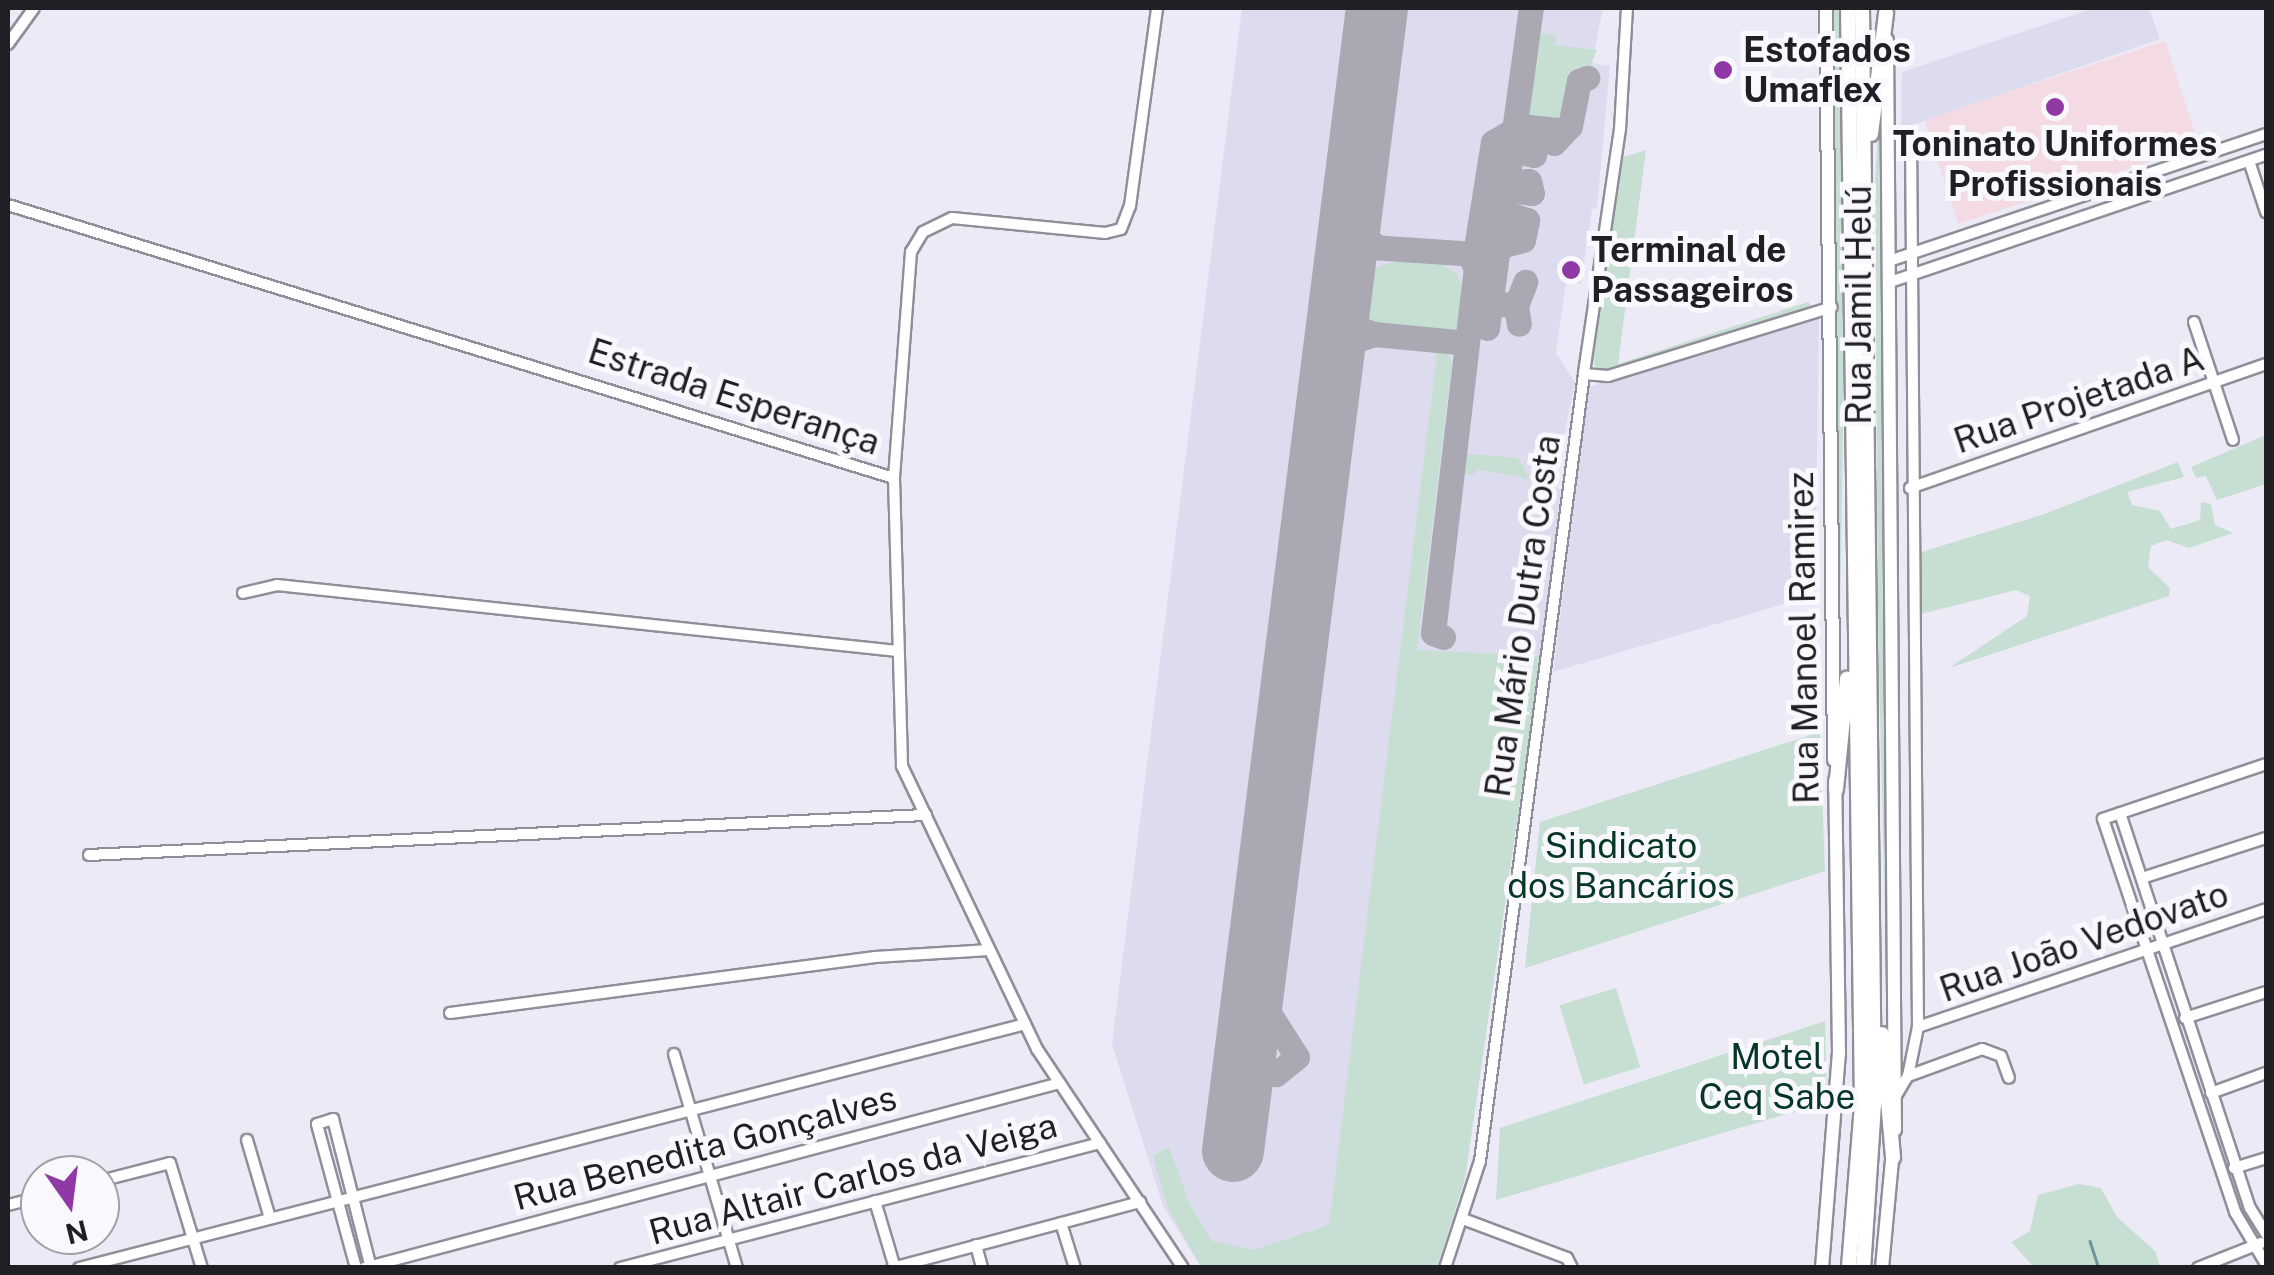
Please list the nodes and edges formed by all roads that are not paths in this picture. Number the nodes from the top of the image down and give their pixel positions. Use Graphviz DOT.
graph roads {
  1 [pos="34,8"];
  2 [pos="1157,8"];
  3 [pos="1628,8"];
  4 [pos="1826,8"];
  5 [pos="1848,8"];
  6 [pos="1862,8"];
  7 [pos="1886,10"];
  8 [pos="8,44"];
  9 [pos="2266,134"];
  10 [pos="1911,138"];
  11 [pos="2266,155"];
  12 [pos="2249,161"];
  13 [pos="1864,173"];
  14 [pos="2131,179"];
  15 [pos="2136,198"];
  16 [pos="8,205"];
  17 [pos="2266,212"];
  18 [pos="1912,255"];
  19 [pos="1890,262"];
  20 [pos="1911,274"];
  21 [pos="1890,282"];
  22 [pos="1832,307"];
  23 [pos="2194,322"];
  24 [pos="2266,364"];
  25 [pos="1584,374"];
  26 [pos="2214,381"];
  27 [pos="2234,440"];
  28 [pos="894,478"];
  29 [pos="1910,488"];
  30 [pos="243,593"];
  31 [pos="1855,644"];
  32 [pos="896,651"];
  33 [pos="2266,764"];
  34 [pos="1836,789"];
  35 [pos="2120,814"];
  36 [pos="926,816"];
  37 [pos="2266,838"];
  38 [pos="89,855"];
  39 [pos="2142,878"];
  40 [pos="2266,910"];
  41 [pos="2164,944"];
  42 [pos="2150,949"];
  43 [pos="989,950"];
  44 [pos="2266,992"];
  45 [pos="1874,1010"];
  46 [pos="450,1014"];
  47 [pos="2188,1017"];
  48 [pos="2175,1023"];
  49 [pos="1025,1024"];
  50 [pos="1918,1027"];
  51 [pos="674,1054"];
  52 [pos="2266,1073"];
  53 [pos="1908,1076"];
  54 [pos="2008,1078"];
  55 [pos="1060,1083"];
  56 [pos="2214,1092"];
  57 [pos="1897,1094"];
  58 [pos="2199,1098"];
  59 [pos="690,1112"];
  60 [pos="247,1140"];
  61 [pos="1100,1143"];
  62 [pos="1893,1158"];
  63 [pos="2266,1158"];
  64 [pos="2239,1167"];
  65 [pos="2224,1172"];
  66 [pos="708,1175"];
  67 [pos="120,1176"];
  68 [pos="353,1198"];
  69 [pos="875,1201"];
  70 [pos="1140,1202"];
  71 [pos="338,1203"];
  72 [pos="270,1218"];
  73 [pos="1463,1218"];
  74 [pos="1061,1223"];
  75 [pos="195,1238"];
  76 [pos="728,1239"];
  77 [pos="2263,1240"];
  78 [pos="976,1245"];
  79 [pos="2266,1264"];
  80 [pos="635,1266"];
  81 [pos="369,1267"];
  82 [pos="894,1267"];
  83 [pos="79,1268"];
  84 [pos="202,1268"];
  85 [pos="356,1268"];
  86 [pos="620,1268"];
  87 [pos="736,1268"];
  88 [pos="982,1268"];
  89 [pos="1075,1268"];
  90 [pos="1184,1268"];
  91 [pos="1445,1268"];
  92 [pos="1572,1268"];
  93 [pos="1822,1268"];
  94 [pos="1849,1268"];
  95 [pos="1862,1268"];
  96 [pos="1882,1268"];
  97 [pos="2198,1268"];
  1 -- 8 [label="street"];
  2 -- 28 [label="street"];
  3 -- 25 [label="street, Rua Mário Dutra Costa"];
  4 -- 22 [label="main road, Rua Manoel Ramirez"];
  5 -- 31 [label="highway"];
  6 -- 13 [label="highway"];
  7 -- 13 [label="highway"];
  7 -- 19 [label="main road, Rua Jamil Helú"];
  9 -- 14 [label="street"];
  10 -- 18 [label="street"];
  11 -- 12 [label="street"];
  12 -- 15 [label="street"];
  12 -- 17 [label="street"];
  13 -- 45 [label="highway"];
  14 -- 15 [label="street"];
  14 -- 18 [label="street"];
  15 -- 20 [label="street"];
  16 -- 28 [label="street, Estrada Esperança"];
  18 -- 19 [label="street"];
  18 -- 20 [label="street"];
  19 -- 21 [label="main road, Rua Jamil Helú"];
  20 -- 21 [label="street"];
  20 -- 29 [label="street"];
  21 -- 57 [label="main road, Rua Jamil Helú"];
  22 -- 25 [label="street"];
  22 -- 34 [label="main road, Rua Manoel Ramirez"];
  23 -- 26 [label="street"];
  24 -- 26 [label="street, Rua Projetada A"];
  25 -- 73 [label="street, Rua Mário Dutra Costa"];
  26 -- 27 [label="street"];
  26 -- 29 [label="street, Rua Projetada A"];
  28 -- 32 [label="street, Estrada Esperança"];
  29 -- 50 [label="street"];
  30 -- 32 [label="street"];
  31 -- 34 [label="highway"];
  31 -- 94 [label="highway"];
  32 -- 36 [label="street, Estrada Esperança"];
  33 -- 35 [label="street"];
  34 -- 93 [label="main road, Rua Manoel Ramirez"];
  35 -- 39 [label="street"];
  35 -- 42 [label="street"];
  36 -- 38 [label="street"];
  36 -- 43 [label="street, Estrada Esperança"];
  37 -- 39 [label="street"];
  39 -- 41 [label="street"];
  40 -- 41 [label="street, Rua João Vedovato"];
  41 -- 42 [label="street, Rua João Vedovato"];
  41 -- 47 [label="street"];
  42 -- 48 [label="street"];
  42 -- 50 [label="street, Rua João Vedovato"];
  43 -- 46 [label="street"];
  43 -- 49 [label="street, Estrada Esperança"];
  44 -- 47 [label="street"];
  45 -- 62 [label="highway"];
  45 -- 95 [label="highway"];
  47 -- 48 [label="street"];
  47 -- 56 [label="street"];
  48 -- 58 [label="street"];
  49 -- 55 [label="street, Estrada Esperança"];
  49 -- 59 [label="street"];
  50 -- 53 [label="street"];
  51 -- 59 [label="street"];
  52 -- 56 [label="street"];
  53 -- 54 [label="street"];
  53 -- 57 [label="street"];
  55 -- 61 [label="street, Estrada Esperança"];
  55 -- 66 [label="street, Rua Benedita Gonçalves"];
  56 -- 58 [label="street"];
  56 -- 64 [label="street"];
  57 -- 62 [label="main road, Rua Jamil Helú"];
  58 -- 65 [label="street"];
  59 -- 66 [label="street"];
  59 -- 68 [label="street"];
  60 -- 72 [label="street"];
  61 -- 69 [label="street, Rua Altair Carlos da Veiga"];
  61 -- 70 [label="street, Estrada Esperança"];
  62 -- 96 [label="main road, Rua Jamil Helú"];
  63 -- 64 [label="street"];
  64 -- 65 [label="street"];
  64 -- 77 [label="street"];
  65 -- 77 [label="street"];
  66 -- 76 [label="street"];
  66 -- 81 [label="street, Rua Benedita Gonçalves"];
  67 -- 75 [label="street"];
  68 -- 71 [label="street"];
  68 -- 71 [label="street"];
  68 -- 81 [label="street"];
  69 -- 76 [label="street, Rua Altair Carlos da Veiga"];
  69 -- 82 [label="street"];
  70 -- 74 [label="street"];
  70 -- 90 [label="street, Estrada Esperança"];
  71 -- 72 [label="street"];
  71 -- 85 [label="street"];
  72 -- 75 [label="street"];
  73 -- 91 [label="street, Rua Mário Dutra Costa"];
  73 -- 92 [label="street"];
  74 -- 78 [label="street"];
  74 -- 89 [label="street"];
  75 -- 83 [label="street"];
  75 -- 84 [label="street"];
  76 -- 80 [label="street, Rua Altair Carlos da Veiga"];
  76 -- 87 [label="street"];
  77 -- 79 [label="street"];
  77 -- 97 [label="street"];
  78 -- 82 [label="street"];
  78 -- 88 [label="street"];
  80 -- 86 [label="street, Rua Altair Carlos da Veiga"];
}
